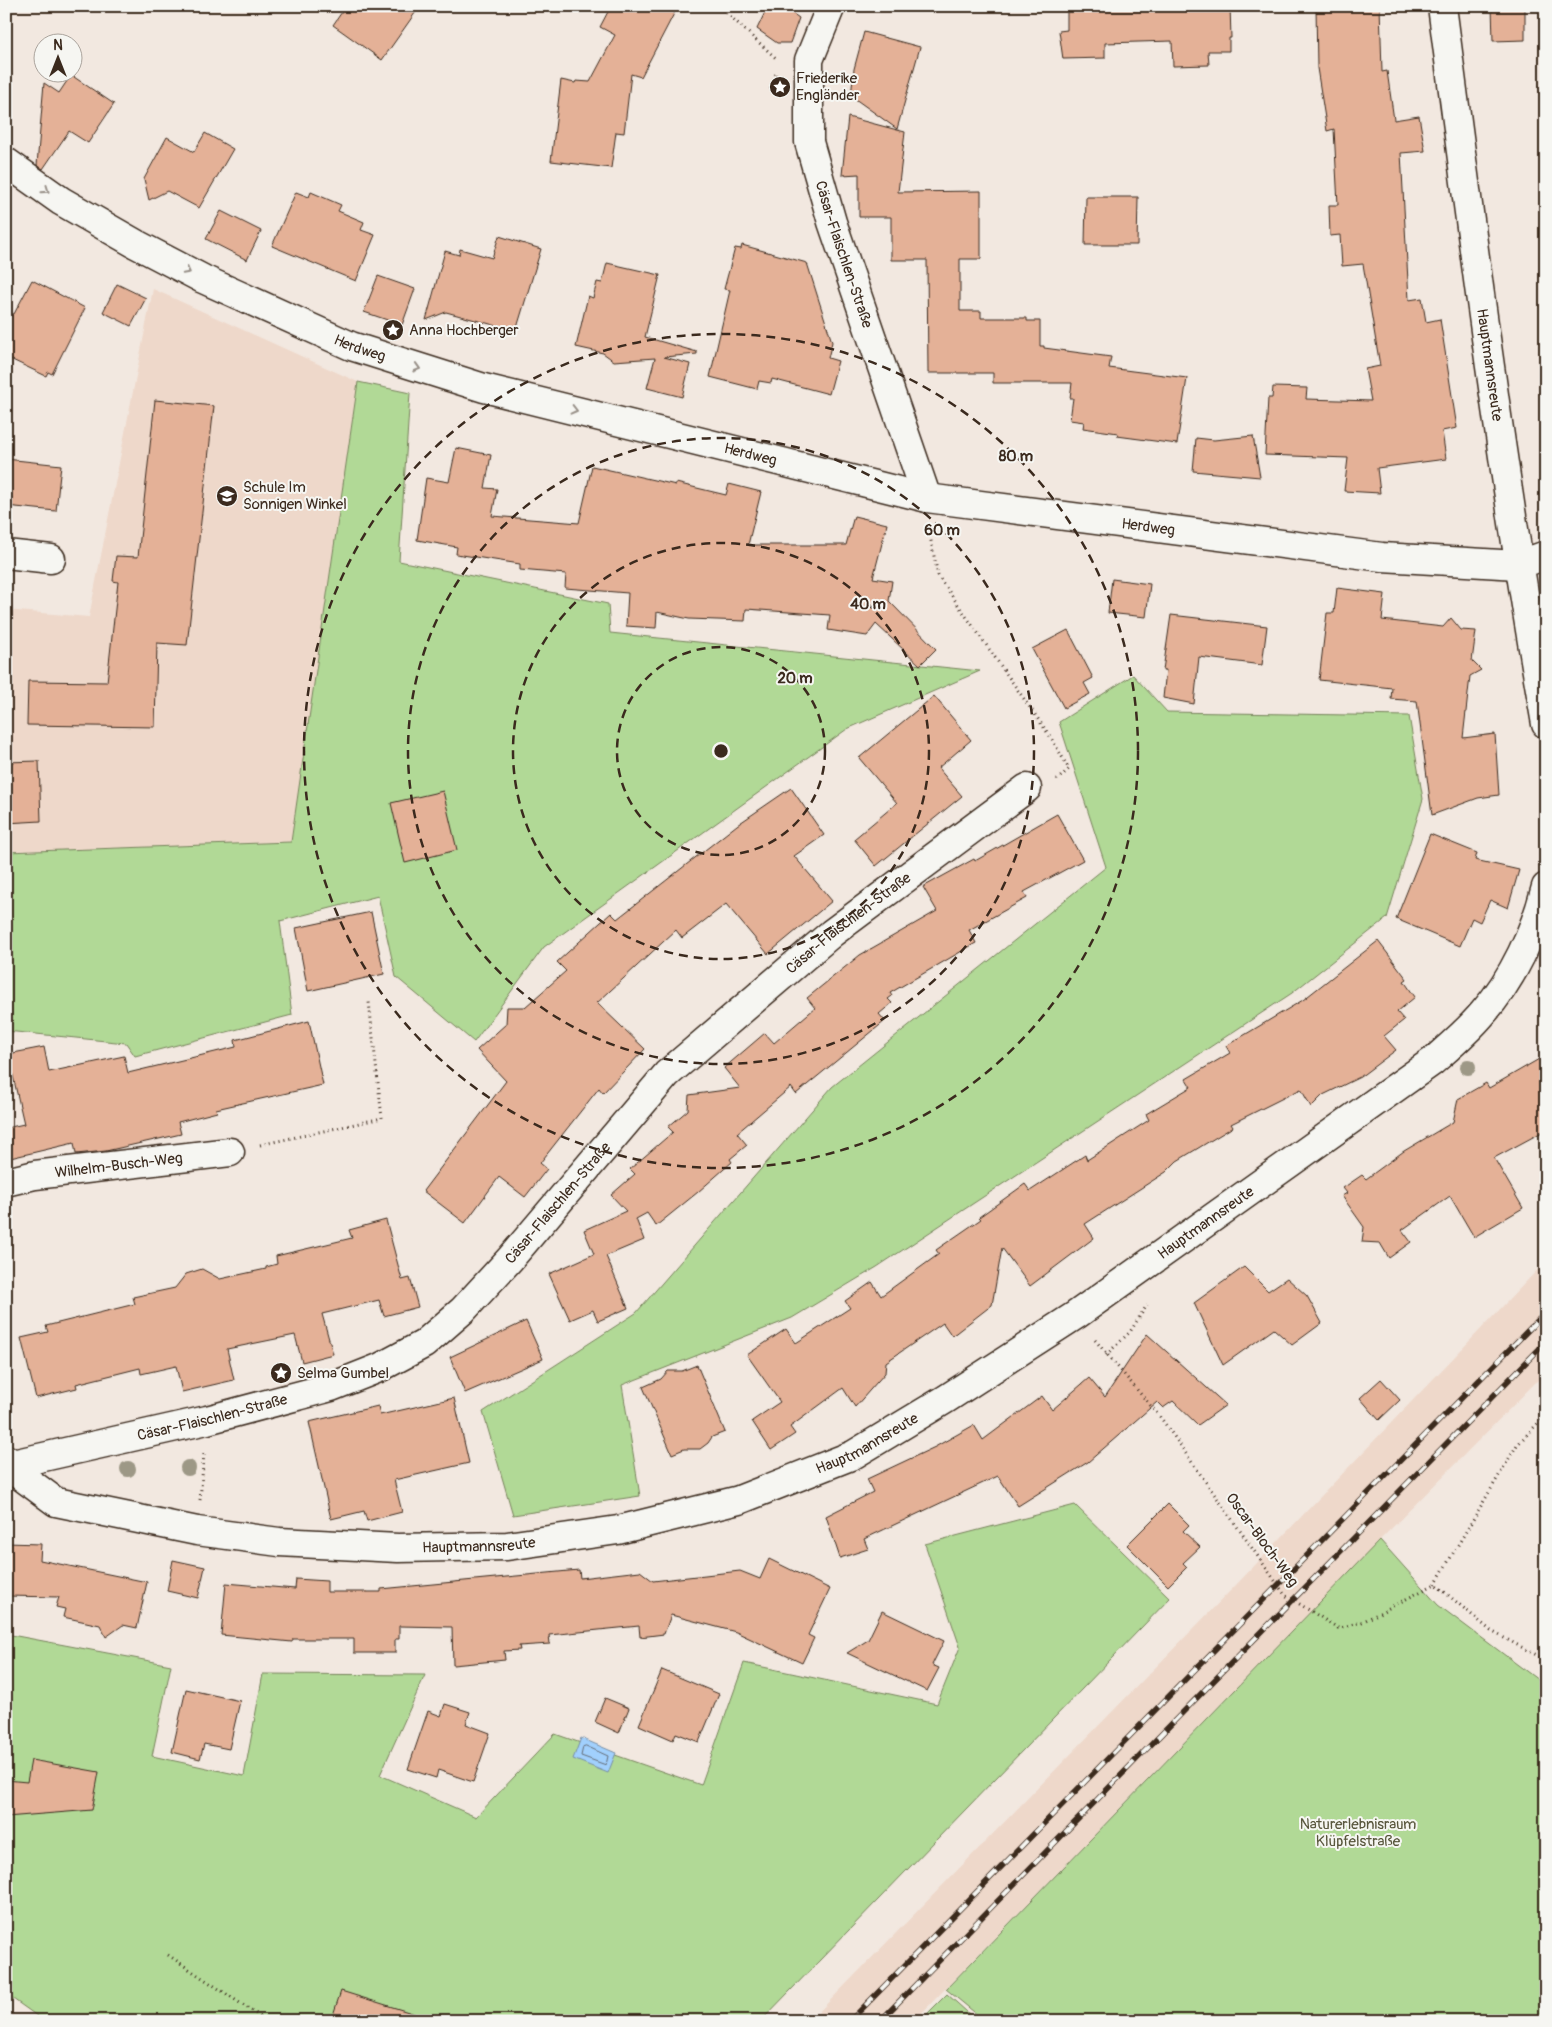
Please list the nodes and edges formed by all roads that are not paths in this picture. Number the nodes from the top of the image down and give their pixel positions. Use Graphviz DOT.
graph roads {
  1 [pos="831,6"];
  2 [pos="1442,6"];
  3 [pos="6,162"];
  4 [pos="928,498"];
  5 [pos="6,554"];
  6 [pos="1546,555"];
  7 [pos="52,560"];
  8 [pos="1518,565"];
  9 [pos="1546,724"];
  10 [pos="1027,788"];
  11 [pos="1546,887"];
  12 [pos="230,1152"];
  13 [pos="6,1182"];
  14 [pos="7,1463"];
  1 -- 4 [label="street, Cäsar-Flaischlen-Straße"];
  2 -- 8 [label="street, Hauptmannsreute"];
  3 -- 4 [label="street, Herdweg, one-way"];
  4 -- 8 [label="street, Herdweg"];
  5 -- 7 [label="street"];
  6 -- 8 [label="street, Herdweg"];
  8 -- 9 [label="street, Hauptmannsreute"];
  10 -- 14 [label="street, Cäsar-Flaischlen-Straße"];
  11 -- 14 [label="street, Hauptmannsreute"];
  12 -- 13 [label="street, Wilhelm-Busch-Weg"];
}
